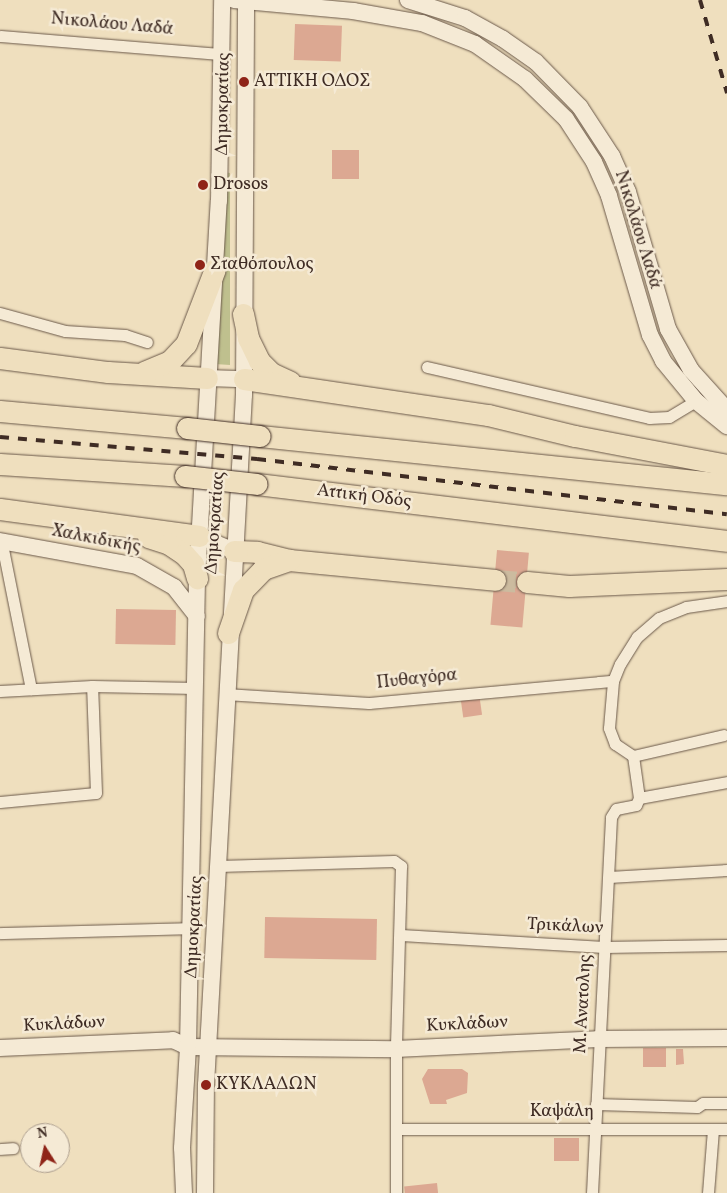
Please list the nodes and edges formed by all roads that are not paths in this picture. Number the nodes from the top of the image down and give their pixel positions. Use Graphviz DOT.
graph roads {
  1 [pos="222,0"];
  2 [pos="242,0"];
  3 [pos="408,0"];
  4 [pos="0,36"];
  5 [pos="220,54"];
  6 [pos="215,270"];
  7 [pos="0,313"];
  8 [pos="243,314"];
  9 [pos="147,342"];
  10 [pos="0,358"];
  11 [pos="428,367"];
  12 [pos="139,374"];
  13 [pos="207,378"];
  14 [pos="244,380"];
  15 [pos="304,388"];
  16 [pos="696,401"];
  17 [pos="727,410"];
  18 [pos="0,411"];
  19 [pos="727,426"];
  20 [pos="0,464"];
  21 [pos="727,465"];
  22 [pos="727,484"];
  23 [pos="0,509"];
  24 [pos="118,526"];
  25 [pos="199,536"];
  26 [pos="727,541"];
  27 [pos="1,543"];
  28 [pos="234,551"];
  29 [pos="289,560"];
  30 [pos="197,578"];
  31 [pos="727,579"];
  32 [pos="495,580"];
  33 [pos="526,582"];
  34 [pos="727,601"];
  35 [pos="197,616"];
  36 [pos="228,633"];
  37 [pos="613,681"];
  38 [pos="92,686"];
  39 [pos="196,688"];
  40 [pos="30,689"];
  41 [pos="0,690"];
  42 [pos="225,694"];
  43 [pos="724,735"];
  44 [pos="633,756"];
  45 [pos="727,782"];
  46 [pos="639,798"];
  47 [pos="0,802"];
  48 [pos="218,866"];
  49 [pos="727,870"];
  50 [pos="609,877"];
  51 [pos="190,928"];
  52 [pos="0,933"];
  53 [pos="401,934"];
  54 [pos="727,945"];
  55 [pos="604,947"];
  56 [pos="727,1038"];
  57 [pos="598,1039"];
  58 [pos="188,1047"];
  59 [pos="0,1048"];
  60 [pos="208,1048"];
  61 [pos="396,1049"];
  62 [pos="727,1103"];
  63 [pos="596,1104"];
  64 [pos="396,1129"];
  65 [pos="714,1129"];
  66 [pos="727,1129"];
  67 [pos="595,1130"];
  68 [pos="13,1148"];
  69 [pos="0,1149"];
  70 [pos="184,1193"];
  71 [pos="205,1193"];
  72 [pos="396,1193"];
  73 [pos="592,1193"];
  74 [pos="708,1193"];
  1 -- 5 [label="main road, Δημοκρατίας"];
  2 -- 8 [label="main road, Δημοκρατίας"];
  2 -- 16 [label="main road, Νικολάου Λαδά"];
  3 -- 17 [label="main road, Νικολάου Λαδά"];
  4 -- 5 [label="street, Νικολάου Λαδά"];
  5 -- 6 [label="main road, Δημοκρατίας"];
  6 -- 12 [label="highway"];
  6 -- 13 [label="main road, Δημοκρατίας"];
  7 -- 9 [label="street"];
  8 -- 14 [label="main road, Δημοκρατίας"];
  8 -- 15 [label="highway"];
  10 -- 12 [label="highway"];
  11 -- 16 [label="street"];
  12 -- 13 [label="highway"];
  13 -- 14 [label="main road"];
  13 -- 25 [label="main road, Δημοκρατίας"];
  14 -- 15 [label="highway"];
  14 -- 28 [label="main road, Δημοκρατίας"];
  15 -- 21 [label="highway"];
  16 -- 19 [label="main road, Νικολάου Λαδά"];
  18 -- 22 [label="highway, bridge"];
  20 -- 26 [label="highway, Αττική Οδός, bridge"];
  23 -- 24 [label="highway"];
  24 -- 25 [label="highway"];
  24 -- 30 [label="highway"];
  25 -- 28 [label="main road"];
  25 -- 30 [label="main road, Δημοκρατίας"];
  27 -- 35 [label="main road, Χαλκιδικής"];
  27 -- 40 [label="street"];
  28 -- 29 [label="highway"];
  28 -- 36 [label="main road, Δημοκρατίας"];
  29 -- 32 [label="highway"];
  29 -- 36 [label="highway"];
  30 -- 35 [label="main road, Δημοκρατίας"];
  31 -- 33 [label="highway"];
  34 -- 37 [label="street"];
  35 -- 39 [label="main road, Δημοκρατίας"];
  36 -- 42 [label="main road, Δημοκρατίας"];
  37 -- 42 [label="street, Πυθαγόρα"];
  37 -- 44 [label="street"];
  38 -- 39 [label="street"];
  38 -- 40 [label="street"];
  38 -- 47 [label="street"];
  39 -- 51 [label="main road, Δημοκρατίας"];
  40 -- 41 [label="street"];
  42 -- 48 [label="main road, Δημοκρατίας"];
  43 -- 44 [label="street"];
  44 -- 46 [label="street"];
  45 -- 46 [label="street"];
  46 -- 50 [label="street, Μ. Ανατολης"];
  48 -- 53 [label="street"];
  48 -- 60 [label="main road, Δημοκρατίας"];
  49 -- 50 [label="street"];
  50 -- 55 [label="street, Μ. Ανατολης"];
  51 -- 52 [label="street"];
  51 -- 58 [label="main road, Δημοκρατίας"];
  53 -- 55 [label="street, Τρικάλων"];
  53 -- 61 [label="street"];
  54 -- 55 [label="street, Τρικάλων"];
  55 -- 57 [label="street, Μ. Ανατολης"];
  56 -- 57 [label="main road, Κυκλάδων"];
  57 -- 61 [label="main road, Κυκλάδων"];
  57 -- 63 [label="street, Μ. Ανατολης"];
  58 -- 59 [label="main road, Κυκλάδων"];
  58 -- 60 [label="main road"];
  58 -- 70 [label="main road, Δημοκρατίας"];
  60 -- 61 [label="main road, Κυκλάδων"];
  60 -- 71 [label="main road, Δημοκρατίας"];
  61 -- 64 [label="street"];
  62 -- 63 [label="street"];
  63 -- 67 [label="street, Μ. Ανατολης"];
  64 -- 67 [label="street, Καψάλη"];
  64 -- 72 [label="street"];
  65 -- 66 [label="street, Καψάλη"];
  65 -- 67 [label="street, Καψάλη"];
  65 -- 74 [label="street"];
  67 -- 73 [label="street, Μ. Ανατολης"];
  68 -- 69 [label="street"];
}
